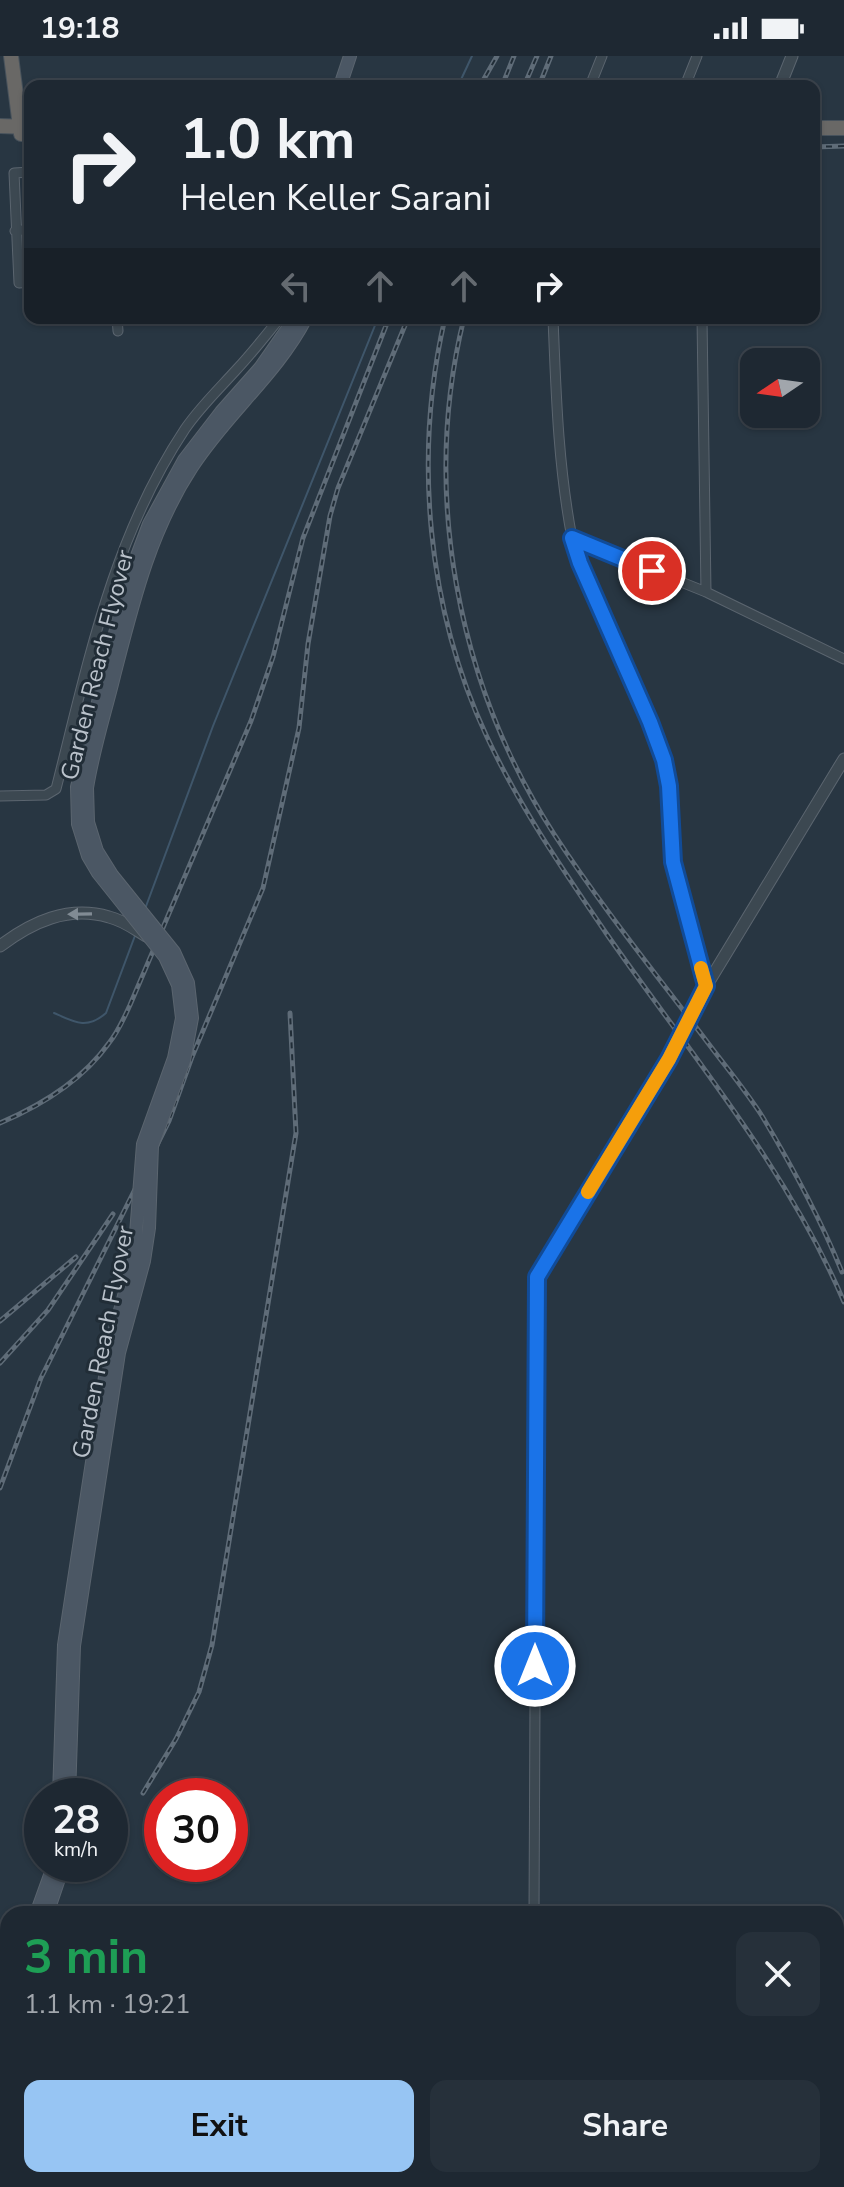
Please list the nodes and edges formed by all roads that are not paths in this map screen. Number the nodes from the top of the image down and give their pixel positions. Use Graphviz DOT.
graph roads {
  1 [pos="11,56"];
  2 [pos="350,56"];
  3 [pos="602,56"];
  4 [pos="697,56"];
  5 [pos="792,56"];
  6 [pos="342,80"];
  7 [pos="592,80"];
  8 [pos="687,80"];
  9 [pos="782,80"];
  10 [pos="24,121"];
  11 [pos="844,121"];
  12 [pos="0,126"];
  13 [pos="820,126"];
  14 [pos="820,127"];
  15 [pos="844,128"];
  16 [pos="24,131"];
  17 [pos="24,131"];
  18 [pos="0,133"];
  19 [pos="24,172"];
  20 [pos="24,230"];
  21 [pos="15,231"];
  22 [pos="24,283"];
  23 [pos="117,324"];
  24 [pos="275,324"];
  25 [pos="291,324"];
  26 [pos="302,324"];
  27 [pos="553,324"];
  28 [pos="702,324"];
  29 [pos="118,331"];
  30 [pos="572,538"];
  31 [pos="706,592"];
  32 [pos="844,659"];
  33 [pos="844,759"];
  34 [pos="0,796"];
  35 [pos="152,939"];
  36 [pos="0,946"];
  37 [pos="706,986"];
  38 [pos="537,1277"];
  39 [pos="60,1778"];
  40 [pos="70,1778"];
  41 [pos="48,1882"];
  42 [pos="58,1882"];
  43 [pos="39,1906"];
  44 [pos="50,1906"];
  45 [pos="534,1906"];
  1 -- 10 [label="highway"];
  2 -- 6 [label="main road"];
  3 -- 7 [label="street"];
  4 -- 8 [label="street"];
  5 -- 9 [label="street"];
  11 -- 13 [label="highway"];
  12 -- 16 [label="highway"];
  14 -- 15 [label="highway"];
  17 -- 18 [label="highway"];
  19 -- 21 [label="street"];
  20 -- 21 [label="street"];
  21 -- 22 [label="street"];
  23 -- 29 [label="street"];
  24 -- 34 [label="street"];
  25 -- 35 [label="main road, Garden Reach Flyover, bridge"];
  26 -- 40 [label="main road, Garden Reach Flyover, bridge"];
  27 -- 30 [label="street"];
  28 -- 31 [label="street"];
  30 -- 31 [label="street"];
  30 -- 37 [label="street"];
  31 -- 32 [label="street"];
  33 -- 37 [label="street"];
  35 -- 36 [label="street, one-way"];
  35 -- 39 [label="main road, Garden Reach Flyover, bridge"];
  37 -- 38 [label="street"];
  38 -- 45 [label="street"];
  41 -- 43 [label="main road"];
  42 -- 44 [label="main road"];
}
